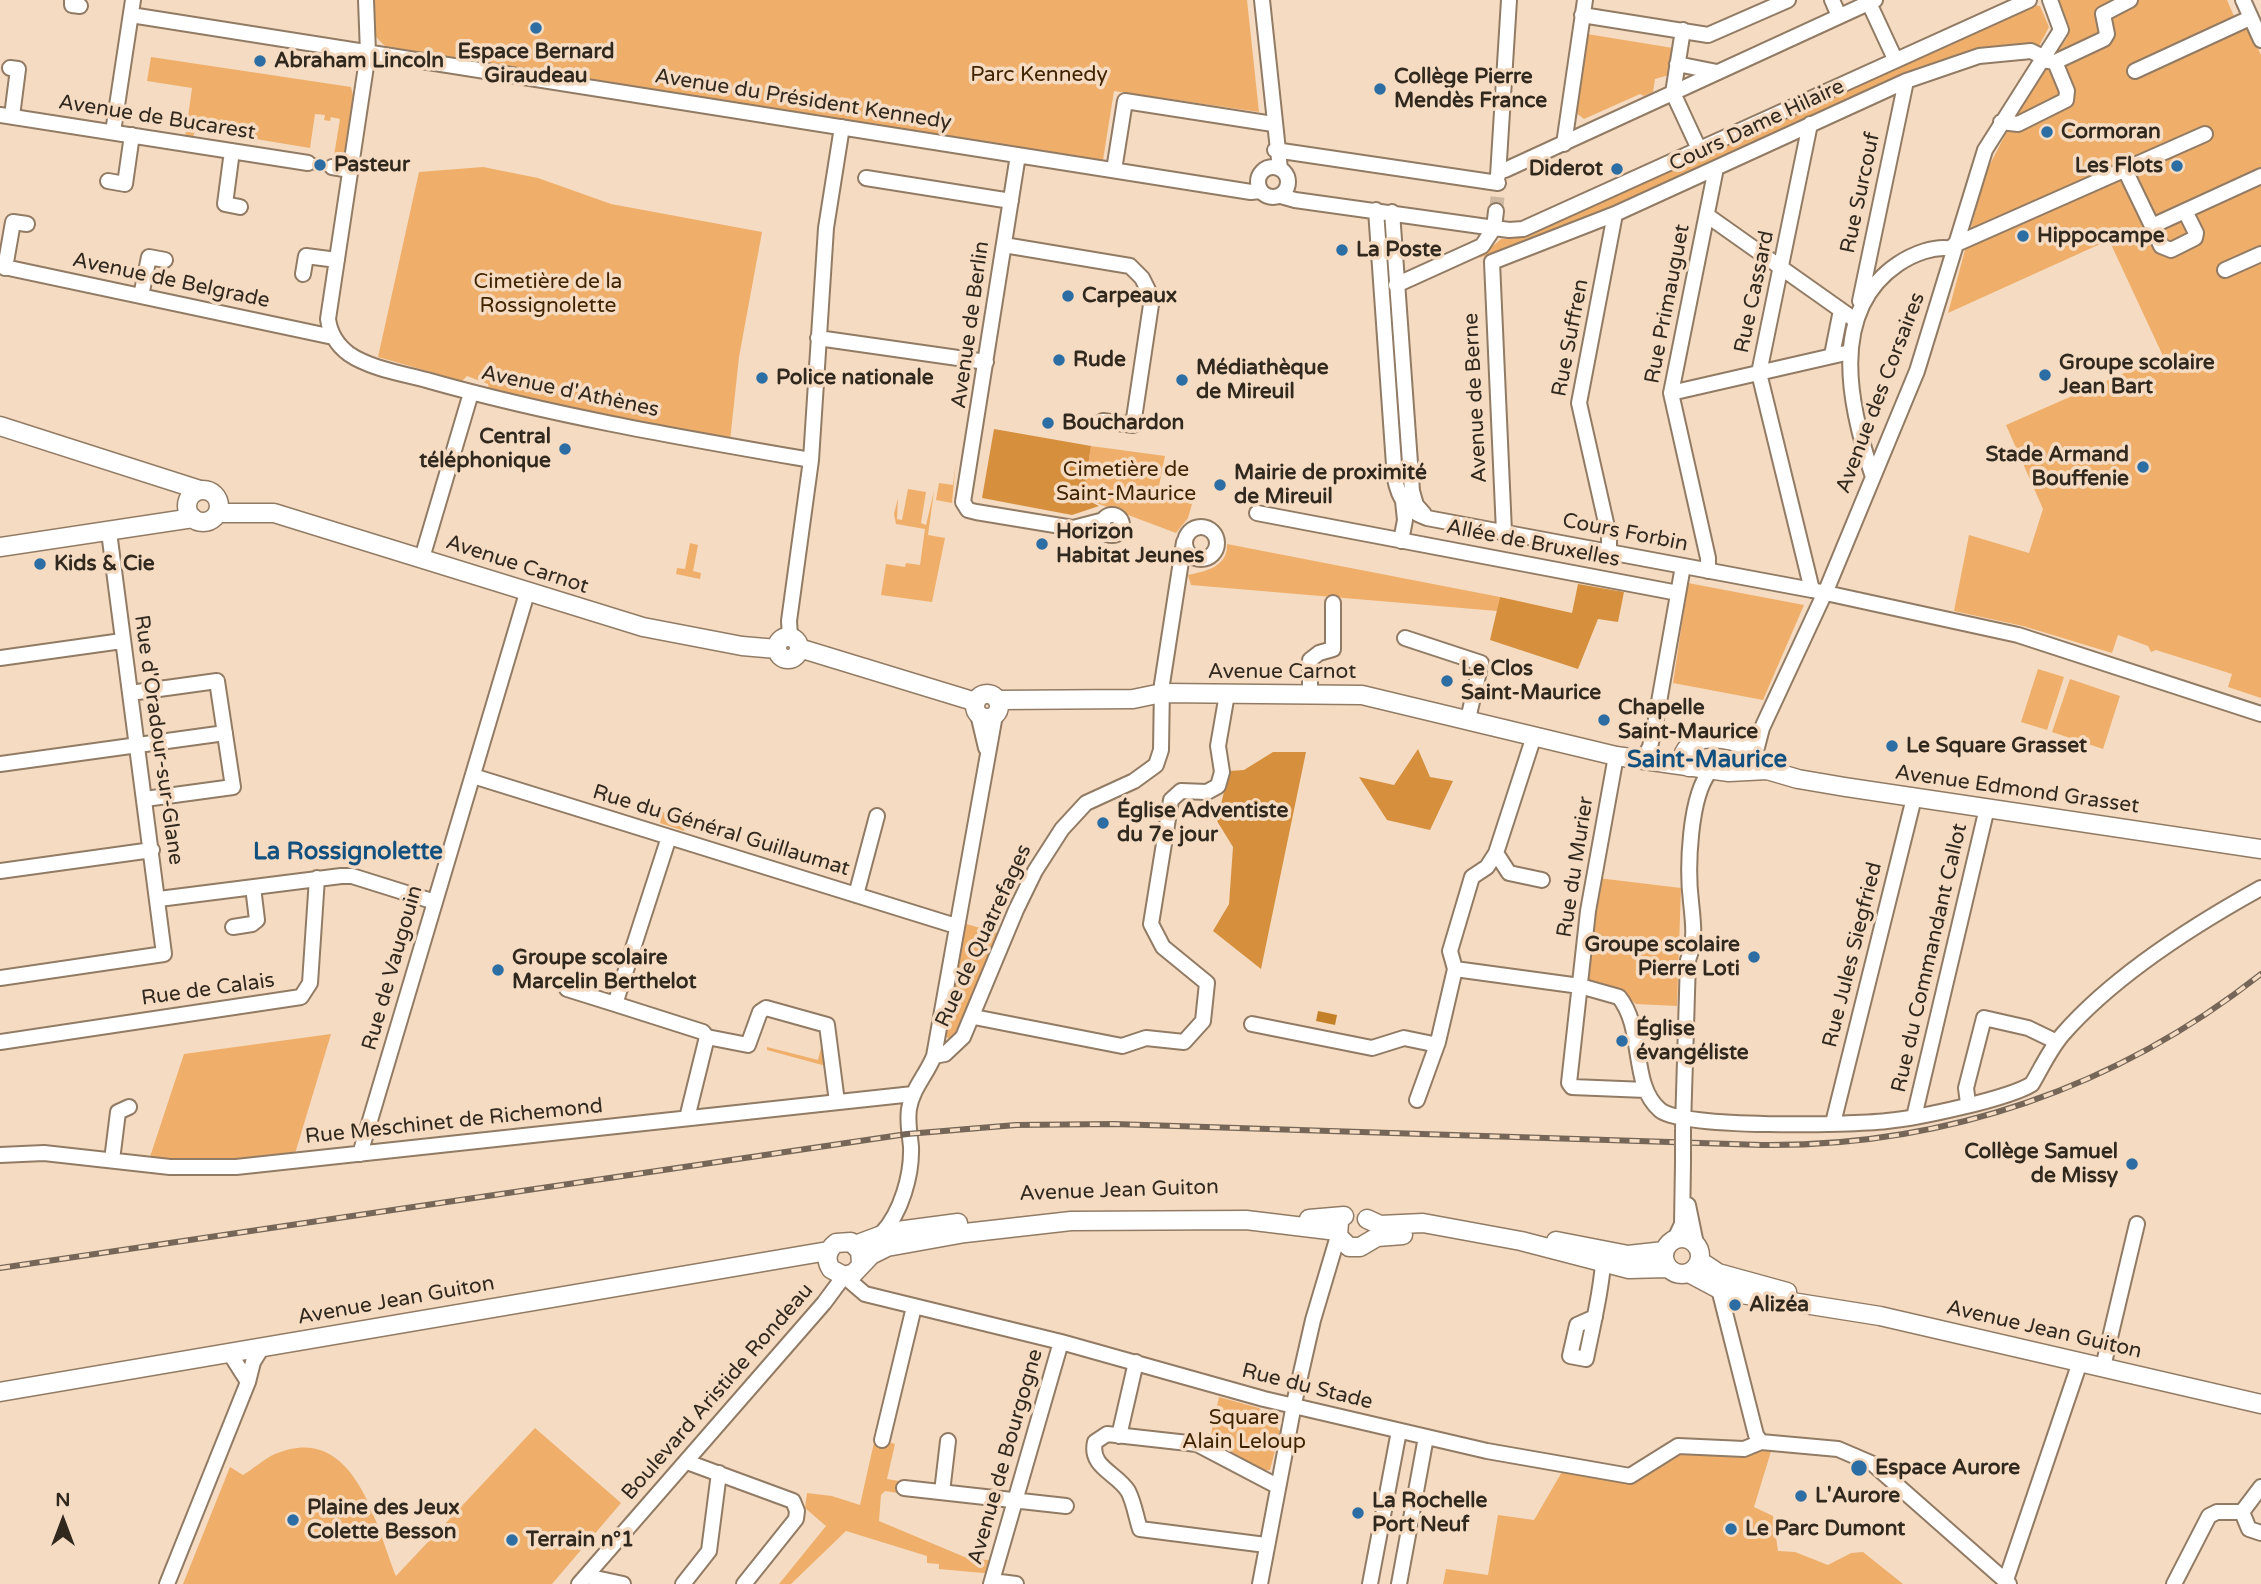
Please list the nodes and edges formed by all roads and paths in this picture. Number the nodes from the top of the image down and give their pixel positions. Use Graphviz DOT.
graph roads {
  1 [pos="133,0"];
  2 [pos="366,0"];
  3 [pos="1262,0"];
  4 [pos="1509,0"];
  5 [pos="1788,0"];
  6 [pos="1832,0"];
  7 [pos="2029,0"];
  8 [pos="2050,0"];
  9 [pos="2130,0"];
  10 [pos="2243,0"];
  11 [pos="1872,1"];
  12 [pos="1583,7"];
  13 [pos="131,15"];
  14 [pos="1839,16"];
  15 [pos="2250,18"];
  16 [pos="1683,30"];
  17 [pos="2261,40"];
  18 [pos="368,53"];
  19 [pos="1895,59"];
  20 [pos="2047,60"];
  21 [pos="1677,64"];
  22 [pos="10,68"];
  23 [pos="2135,71"];
  24 [pos="1717,72"];
  25 [pos="1906,81"];
  26 [pos="1673,93"];
  27 [pos="6,116"];
  28 [pos="2001,122"];
  29 [pos="1273,124"];
  30 [pos="1810,124"];
  31 [pos="842,127"];
  32 [pos="113,132"];
  33 [pos="2205,134"];
  34 [pos="132,135"];
  35 [pos="1564,144"];
  36 [pos="1699,149"];
  37 [pos="1275,150"];
  38 [pos="232,151"];
  39 [pos="1018,155"];
  40 [pos="308,163"];
  41 [pos="332,167"];
  42 [pos="1275,168"];
  43 [pos="1716,168"];
  44 [pos="351,170"];
  45 [pos="1114,170"];
  46 [pos="2125,170"];
  47 [pos="2261,176"];
  48 [pos="866,178"];
  49 [pos="108,181"];
  50 [pos="1498,181"];
  51 [pos="1259,185"];
  52 [pos="1284,190"];
  53 [pos="1010,201"];
  54 [pos="240,207"];
  55 [pos="1376,210"];
  56 [pos="1496,211"];
  57 [pos="2185,211"];
  58 [pos="1392,212"];
  59 [pos="1615,214"];
  60 [pos="1708,216"];
  61 [pos="27,224"];
  62 [pos="2152,226"];
  63 [pos="1494,228"];
  64 [pos="1004,246"];
  65 [pos="1954,247"];
  66 [pos="2261,254"];
  67 [pos="165,260"];
  68 [pos="337,260"];
  69 [pos="1492,262"];
  70 [pos="1782,266"];
  71 [pos="3,267"];
  72 [pos="2225,270"];
  73 [pos="1866,272"];
  74 [pos="303,274"];
  75 [pos="1882,278"];
  76 [pos="1396,285"];
  77 [pos="141,296"];
  78 [pos="1841,310"];
  79 [pos="1856,316"];
  80 [pos="332,337"];
  81 [pos="818,338"];
  82 [pos="1850,352"];
  83 [pos="1832,355"];
  84 [pos="986,362"];
  85 [pos="1759,373"];
  86 [pos="471,393"];
  87 [pos="1671,393"];
  88 [pos="1103,421"];
  89 [pos="0,426"];
  90 [pos="1862,442"];
  91 [pos="1887,443"];
  92 [pos="811,460"];
  93 [pos="1873,477"];
  94 [pos="1403,501"];
  95 [pos="192,504"];
  96 [pos="219,507"];
  97 [pos="1256,513"];
  98 [pos="1422,516"];
  99 [pos="1104,520"];
  100 [pos="109,532"];
  101 [pos="1504,532"];
  102 [pos="1184,542"];
  103 [pos="1406,542"];
  104 [pos="0,547"];
  105 [pos="1609,551"];
  106 [pos="422,558"];
  107 [pos="1683,566"];
  108 [pos="1707,571"];
  109 [pos="1818,592"];
  110 [pos="527,593"];
  111 [pos="1678,593"];
  112 [pos="1333,603"];
  113 [pos="1405,638"];
  114 [pos="122,641"];
  115 [pos="789,644"];
  116 [pos="0,658"];
  117 [pos="131,693"];
  118 [pos="1162,693"];
  119 [pos="1310,693"];
  120 [pos="1227,694"];
  121 [pos="989,708"];
  122 [pos="2261,714"];
  123 [pos="1468,719"];
  124 [pos="225,733"];
  125 [pos="1534,736"];
  126 [pos="137,745"];
  127 [pos="1616,756"];
  128 [pos="1755,759"];
  129 [pos="1650,760"];
  130 [pos="1686,760"];
  131 [pos="0,764"];
  132 [pos="1711,770"];
  133 [pos="473,776"];
  134 [pos="1696,798"];
  135 [pos="1914,798"];
  136 [pos="145,799"];
  137 [pos="1987,808"];
  138 [pos="877,816"];
  139 [pos="668,836"];
  140 [pos="2261,849"];
  141 [pos="152,850"];
  142 [pos="1496,853"];
  143 [pos="0,871"];
  144 [pos="317,878"];
  145 [pos="1542,880"];
  146 [pos="253,887"];
  147 [pos="2261,888"];
  148 [pos="856,895"];
  149 [pos="159,899"];
  150 [pos="435,902"];
  151 [pos="956,926"];
  152 [pos="233,927"];
  153 [pos="1455,970"];
  154 [pos="0,978"];
  155 [pos="1580,986"];
  156 [pos="567,989"];
  157 [pos="615,1004"];
  158 [pos="974,1017"];
  159 [pos="1252,1024"];
  160 [pos="707,1037"];
  161 [pos="0,1042"];
  162 [pos="1438,1042"];
  163 [pos="2057,1042"];
  164 [pos="934,1055"];
  165 [pos="1646,1090"];
  166 [pos="913,1094"];
  167 [pos="1418,1100"];
  168 [pos="837,1102"];
  169 [pos="1969,1104"];
  170 [pos="129,1107"];
  171 [pos="1914,1117"];
  172 [pos="687,1118"];
  173 [pos="1833,1123"];
  174 [pos="1683,1124"];
  175 [pos="0,1154"];
  176 [pos="360,1154"];
  177 [pos="112,1160"];
  178 [pos="1685,1198"];
  179 [pos="1367,1219"];
  180 [pos="2137,1224"];
  181 [pos="1343,1232"];
  182 [pos="888,1234"];
  183 [pos="1476,1234"];
  184 [pos="1368,1240"];
  185 [pos="855,1245"];
  186 [pos="1669,1253"];
  187 [pos="1604,1258"];
  188 [pos="1695,1259"];
  189 [pos="842,1266"];
  190 [pos="1719,1289"];
  191 [pos="1816,1304"];
  192 [pos="914,1307"];
  193 [pos="1595,1317"];
  194 [pos="1061,1342"];
  195 [pos="263,1346"];
  196 [pos="229,1352"];
  197 [pos="1136,1362"];
  198 [pos="2080,1362"];
  199 [pos="2103,1367"];
  200 [pos="248,1382"];
  201 [pos="0,1392"];
  202 [pos="1264,1399"];
  203 [pos="2261,1404"];
  204 [pos="1294,1406"];
  205 [pos="1290,1425"];
  206 [pos="1399,1431"];
  207 [pos="1119,1436"];
  208 [pos="1426,1437"];
  209 [pos="882,1440"];
  210 [pos="947,1441"];
  211 [pos="1761,1443"];
  212 [pos="687,1462"];
  213 [pos="719,1473"];
  214 [pos="1277,1486"];
  215 [pos="2261,1487"];
  216 [pos="904,1488"];
  217 [pos="942,1492"];
  218 [pos="1015,1500"];
  219 [pos="1066,1506"];
  220 [pos="2242,1512"];
  221 [pos="2261,1533"];
  222 [pos="1266,1545"];
  223 [pos="583,1580"];
  224 [pos="991,1582"];
  225 [pos="2007,1582"];
  226 [pos="167,1584"];
  227 [pos="623,1584"];
  228 [pos="683,1584"];
  229 [pos="744,1584"];
  230 [pos="1016,1584"];
  231 [pos="1260,1584"];
  232 [pos="1370,1584"];
  233 [pos="1399,1584"];
  234 [pos="2175,1584"];
  1 -- 13 [label="street"];
  2 -- 18 [label="street"];
  3 -- 29 [label="street"];
  4 -- 50 [label="street"];
  5 -- 16 [label="street"];
  6 -- 14 [label="street"];
  7 -- 19 [label="street, Cours Dame Hilaire"];
  8 -- 20 [label="street, Avenue des Corsaires"];
  9 -- 20 [label="street"];
  10 -- 15 [label="street"];
  11 -- 14 [label="street"];
  11 -- 19 [label="street"];
  12 -- 16 [label="street"];
  12 -- 35 [label="street"];
  13 -- 18 [label="street, Avenue du Président Kennedy"];
  13 -- 32 [label="street"];
  14 -- 24 [label="street"];
  15 -- 17 [label="street"];
  15 -- 23 [label="street"];
  16 -- 21 [label="street"];
  18 -- 31 [label="street, Avenue du Président Kennedy"];
  18 -- 44 [label="street"];
  19 -- 36 [label="street, Cours Dame Hilaire"];
  20 -- 25 [label="street, Cours Dame Hilaire"];
  20 -- 28 [label="street, Avenue des Corsaires"];
  20 -- 28 [label="street"];
  21 -- 24 [label="street"];
  21 -- 26 [label="street"];
  22 -- 27 [label="street"];
  24 -- 26 [label="street"];
  25 -- 30 [label="street, Cours Dame Hilaire"];
  25 -- 73 [label="street, Rue Surcouf"];
  26 -- 35 [label="street"];
  26 -- 36 [label="street"];
  27 -- 32 [label="street, Avenue de Bucarest"];
  28 -- 65 [label="street, Avenue des Corsaires"];
  29 -- 37 [label="street"];
  29 -- 45 [label="street"];
  30 -- 43 [label="street, Cours Dame Hilaire"];
  30 -- 70 [label="street, Rue Cassard"];
  31 -- 39 [label="street, Avenue du Président Kennedy"];
  31 -- 81 [label="street"];
  32 -- 34 [label="street, Avenue de Bucarest"];
  33 -- 46 [label="street"];
  34 -- 38 [label="street, Avenue de Bucarest"];
  34 -- 49 [label="street"];
  35 -- 50 [label="street"];
  36 -- 63 [label="street, Cours Dame Hilaire"];
  37 -- 42 [label="street"];
  37 -- 50 [label="street"];
  38 -- 40 [label="street, Avenue de Bucarest"];
  38 -- 54 [label="street"];
  39 -- 45 [label="street, Avenue du Président Kennedy"];
  39 -- 53 [label="street, Avenue de Berlin"];
  41 -- 44 [label="street"];
  42 -- 51 [label="street"];
  42 -- 52 [label="street"];
  43 -- 59 [label="street, Cours Dame Hilaire"];
  43 -- 60 [label="street, Rue Primauguet"];
  44 -- 68 [label="street"];
  45 -- 51 [label="street, Avenue du Président Kennedy"];
  46 -- 62 [label="street"];
  46 -- 65 [label="street"];
  47 -- 57 [label="street"];
  48 -- 53 [label="street"];
  51 -- 52 [label="street"];
  52 -- 55 [label="street"];
  53 -- 64 [label="street, Avenue de Berlin"];
  55 -- 58 [label="street"];
  55 -- 94 [label="street"];
  56 -- 63 [label="street"];
  57 -- 62 [label="street"];
  57 -- 62 [label="street"];
  58 -- 63 [label="street"];
  58 -- 76 [label="street"];
  59 -- 69 [label="street, Cours Dame Hilaire"];
  59 -- 105 [label="street, Rue Suffren"];
  60 -- 70 [label="street"];
  60 -- 87 [label="street, Rue Primauguet"];
  61 -- 71 [label="street"];
  63 -- 76 [label="street"];
  64 -- 84 [label="street, Avenue de Berlin"];
  64 -- 88 [label="street"];
  65 -- 75 [label="street"];
  65 -- 91 [label="street, Avenue des Corsaires"];
  66 -- 72 [label="street"];
  67 -- 77 [label="street"];
  68 -- 74 [label="street"];
  68 -- 80 [label="street"];
  69 -- 101 [label="street, Avenue de Berne"];
  70 -- 78 [label="street"];
  70 -- 85 [label="street, Rue Cassard"];
  71 -- 77 [label="street, Avenue de Belgrade"];
  73 -- 75 [label="street"];
  73 -- 79 [label="street, Rue Surcouf"];
  75 -- 79 [label="street"];
  76 -- 98 [label="street"];
  77 -- 80 [label="street, Avenue de Belgrade"];
  78 -- 79 [label="street"];
  78 -- 83 [label="street"];
  79 -- 82 [label="street, Rue Surcouf"];
  80 -- 86 [label="street, Avenue d'Athènes"];
  81 -- 84 [label="street"];
  81 -- 92 [label="street"];
  82 -- 83 [label="street"];
  82 -- 90 [label="street, Rue Surcouf"];
  83 -- 85 [label="street"];
  84 -- 99 [label="street, Avenue de Berlin"];
  85 -- 87 [label="street"];
  85 -- 109 [label="street, Rue Cassard"];
  86 -- 92 [label="street, Avenue d'Athènes"];
  86 -- 106 [label="street"];
  87 -- 108 [label="street, Rue Primauguet"];
  89 -- 95 [label="main road"];
  90 -- 91 [label="street"];
  90 -- 93 [label="street, Rue Surcouf"];
  91 -- 93 [label="street, Avenue des Corsaires"];
  92 -- 115 [label="street"];
  93 -- 109 [label="street, Avenue des Corsaires"];
  94 -- 98 [label="street"];
  94 -- 103 [label="street"];
  95 -- 96 [label="main road, Avenue Carnot"];
  95 -- 96 [label="main road"];
  95 -- 100 [label="main road"];
  96 -- 106 [label="main road, Avenue Carnot"];
  97 -- 103 [label="street, Allée de Bruxelles"];
  98 -- 101 [label="street, Cours Forbin"];
  98 -- 103 [label="street"];
  100 -- 104 [label="main road"];
  100 -- 114 [label="street, Rue d'Oradour-sur-Glane"];
  101 -- 105 [label="street, Cours Forbin"];
  102 -- 118 [label="street, Rue de Quatrefages"];
  103 -- 111 [label="street, Allée de Bruxelles"];
  105 -- 107 [label="street, Cours Forbin"];
  106 -- 110 [label="main road, Avenue Carnot"];
  107 -- 108 [label="street, Cours Forbin"];
  107 -- 111 [label="street"];
  108 -- 109 [label="street, Cours Forbin"];
  109 -- 122 [label="street, Cours Forbin"];
  109 -- 128 [label="street, Avenue des Corsaires"];
  110 -- 115 [label="main road, Avenue Carnot"];
  110 -- 133 [label="street, Rue de Vaugouin"];
  111 -- 129 [label="street"];
  112 -- 119 [label="street"];
  113 -- 123 [label="street"];
  114 -- 116 [label="street"];
  114 -- 117 [label="street, Rue d'Oradour-sur-Glane"];
  115 -- 121 [label="main road, Avenue Carnot"];
  117 -- 124 [label="street"];
  117 -- 126 [label="street, Rue d'Oradour-sur-Glane"];
  118 -- 120 [label="main road, Avenue Carnot"];
  118 -- 121 [label="main road, Avenue Carnot"];
  118 -- 158 [label="street, Rue de Quatrefages"];
  119 -- 120 [label="main road, Avenue Carnot"];
  119 -- 123 [label="main road, Avenue Carnot"];
  120 -- 158 [label="street"];
  121 -- 151 [label="street"];
  123 -- 125 [label="main road, Avenue Carnot"];
  124 -- 126 [label="street"];
  124 -- 136 [label="street"];
  125 -- 127 [label="main road, Avenue Carnot"];
  125 -- 142 [label="street"];
  126 -- 131 [label="street"];
  126 -- 136 [label="street, Rue d'Oradour-sur-Glane"];
  127 -- 129 [label="main road, Avenue Carnot"];
  127 -- 155 [label="street, Rue du Murier"];
  128 -- 130 [label="main road, Avenue Edmond Grasset"];
  128 -- 132 [label="main road, Avenue Edmond Grasset"];
  128 -- 135 [label="main road, Avenue Edmond Grasset"];
  129 -- 130 [label="main road, Avenue Carnot"];
  130 -- 132 [label="main road, Avenue Edmond Grasset"];
  130 -- 134 [label="street"];
  132 -- 134 [label="street"];
  133 -- 139 [label="street, Rue du Général Guillaumat"];
  133 -- 150 [label="street, Rue de Vaugouin"];
  134 -- 174 [label="street"];
  135 -- 137 [label="main road, Avenue Edmond Grasset"];
  135 -- 173 [label="street, Rue Jules Siegfried"];
  136 -- 141 [label="street, Rue d'Oradour-sur-Glane"];
  137 -- 140 [label="main road, Avenue Edmond Grasset"];
  137 -- 171 [label="street, Rue du Commandant Callot"];
  138 -- 148 [label="street"];
  139 -- 148 [label="street, Rue du Général Guillaumat"];
  139 -- 157 [label="street"];
  141 -- 143 [label="street"];
  141 -- 149 [label="street, Rue d'Oradour-sur-Glane"];
  142 -- 145 [label="street"];
  142 -- 153 [label="street"];
  144 -- 146 [label="street"];
  144 -- 150 [label="street"];
  144 -- 161 [label="street, Rue de Calais"];
  146 -- 149 [label="street"];
  146 -- 152 [label="street"];
  147 -- 163 [label="street"];
  148 -- 151 [label="street, Rue du Général Guillaumat"];
  149 -- 154 [label="street, Rue d'Oradour-sur-Glane"];
  150 -- 176 [label="street, Rue de Vaugouin"];
  151 -- 164 [label="street"];
  153 -- 155 [label="street"];
  153 -- 162 [label="street"];
  155 -- 165 [label="street"];
  155 -- 165 [label="street, Rue du Murier"];
  156 -- 157 [label="street"];
  157 -- 160 [label="street"];
  158 -- 164 [label="street, Rue de Quatrefages"];
  159 -- 162 [label="street"];
  160 -- 168 [label="street"];
  160 -- 172 [label="street"];
  162 -- 167 [label="street"];
  163 -- 169 [label="street"];
  163 -- 169 [label="street"];
  164 -- 166 [label="street"];
  165 -- 174 [label="street"];
  166 -- 168 [label="street, Rue Meschinet de Richemond"];
  166 -- 182 [label="street"];
  168 -- 172 [label="street, Rue Meschinet de Richemond"];
  169 -- 171 [label="street"];
  170 -- 177 [label="street"];
  171 -- 173 [label="street"];
  172 -- 176 [label="street, Rue Meschinet de Richemond"];
  173 -- 174 [label="street"];
  174 -- 178 [label="street, bridge"];
  175 -- 177 [label="street, Rue Meschinet de Richemond"];
  176 -- 177 [label="street, Rue Meschinet de Richemond"];
  178 -- 186 [label="street"];
  178 -- 188 [label="street"];
  179 -- 181 [label="main road"];
  179 -- 183 [label="main road"];
  179 -- 184 [label="main road"];
  180 -- 199 [label="street"];
  181 -- 182 [label="main road, Avenue Jean Guiton"];
  181 -- 182 [label="main road, Avenue Jean Guiton"];
  181 -- 184 [label="main road"];
  181 -- 204 [label="street"];
  182 -- 185 [label="main road, Avenue Jean Guiton"];
  182 -- 189 [label="main road, Avenue Jean Guiton"];
  183 -- 184 [label="main road"];
  183 -- 187 [label="main road"];
  185 -- 189 [label="main road"];
  185 -- 189 [label="main road, Avenue Jean Guiton"];
  186 -- 187 [label="main road"];
  186 -- 188 [label="main road"];
  186 -- 188 [label="main road"];
  187 -- 193 [label="street"];
  188 -- 190 [label="main road, Avenue Jean Guiton"];
  188 -- 191 [label="main road, Avenue Jean Guiton"];
  189 -- 192 [label="street, Rue du Stade"];
  189 -- 195 [label="main road, Avenue Jean Guiton"];
  189 -- 212 [label="street, Boulevard Aristide Rondeau"];
  190 -- 191 [label="main road, Avenue Jean Guiton"];
  190 -- 211 [label="street"];
  191 -- 198 [label="main road, Avenue Jean Guiton"];
  192 -- 194 [label="street, Rue du Stade"];
  192 -- 209 [label="street"];
  194 -- 197 [label="street, Rue du Stade"];
  194 -- 218 [label="street, Avenue de Bourgogne"];
  195 -- 196 [label="main road, Avenue Jean Guiton"];
  195 -- 200 [label="street"];
  196 -- 200 [label="street"];
  196 -- 201 [label="main road, Avenue Jean Guiton"];
  197 -- 202 [label="street, Rue du Stade"];
  197 -- 207 [label="street"];
  198 -- 199 [label="main road, Avenue Jean Guiton"];
  198 -- 225 [label="street"];
  199 -- 203 [label="main road, Avenue Jean Guiton"];
  200 -- 226 [label="street"];
  202 -- 204 [label="street, Rue du Stade"];
  202 -- 205 [label="street"];
  204 -- 205 [label="street"];
  204 -- 206 [label="street, Rue du Stade"];
  205 -- 214 [label="street"];
  206 -- 208 [label="street, Rue du Stade"];
  206 -- 232 [label="street"];
  207 -- 214 [label="street"];
  207 -- 222 [label="street"];
  208 -- 211 [label="street, Rue du Stade"];
  208 -- 233 [label="street"];
  210 -- 217 [label="street"];
  211 -- 225 [label="street, Rue du Stade"];
  212 -- 213 [label="street"];
  212 -- 223 [label="street, Boulevard Aristide Rondeau"];
  213 -- 228 [label="street"];
  213 -- 229 [label="street"];
  214 -- 222 [label="street"];
  215 -- 220 [label="street"];
  216 -- 217 [label="street"];
  217 -- 218 [label="street"];
  218 -- 219 [label="street"];
  218 -- 224 [label="street, Avenue de Bourgogne"];
  220 -- 221 [label="street"];
  220 -- 234 [label="street"];
  222 -- 231 [label="street"];
  223 -- 227 [label="street"];
  224 -- 230 [label="street"];
}
